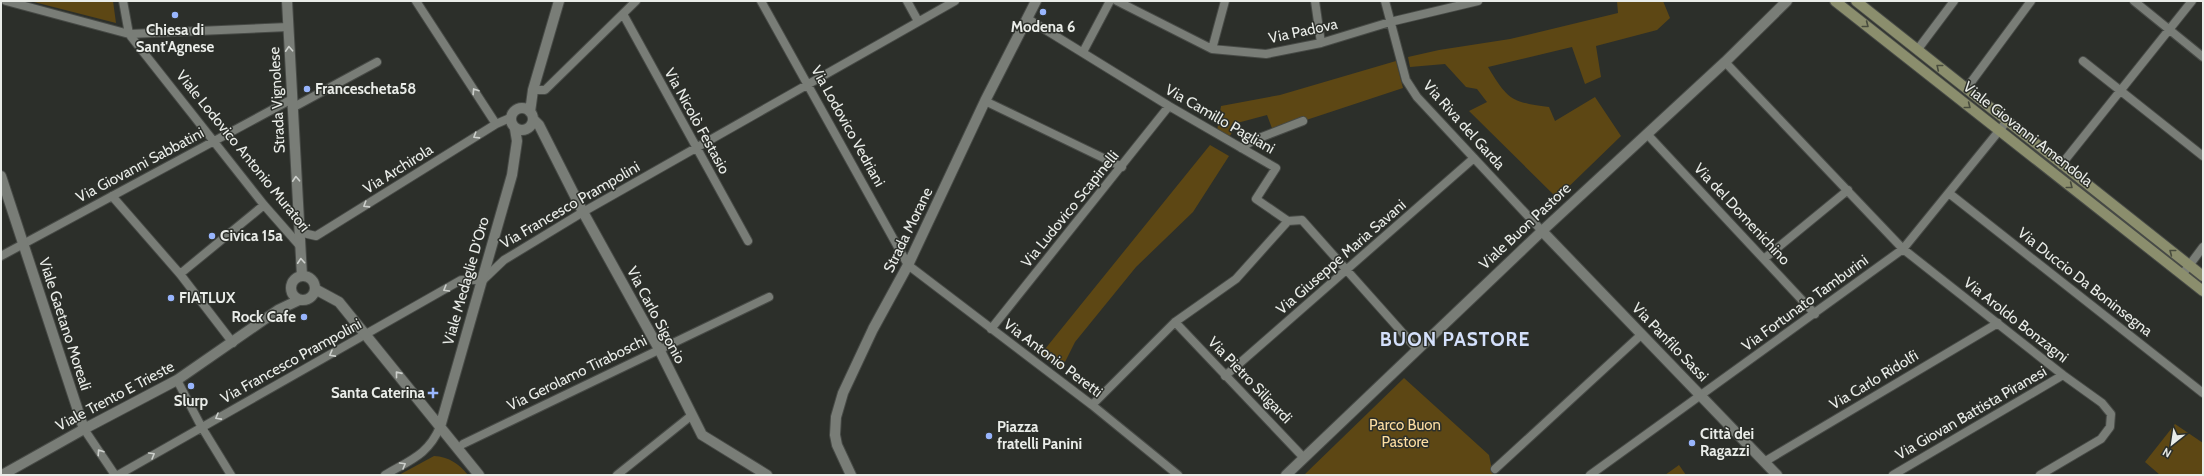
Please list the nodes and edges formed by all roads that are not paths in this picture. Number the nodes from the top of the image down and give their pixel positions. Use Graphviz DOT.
graph roads {
  1 [pos="6,1"];
  2 [pos="123,1"];
  3 [pos="287,1"];
  4 [pos="416,1"];
  5 [pos="559,1"];
  6 [pos="636,1"];
  7 [pos="761,1"];
  8 [pos="907,1"];
  9 [pos="955,1"];
  10 [pos="1036,1"];
  11 [pos="1110,1"];
  12 [pos="1117,1"];
  13 [pos="1225,1"];
  14 [pos="1315,1"];
  15 [pos="1385,1"];
  16 [pos="1478,1"];
  17 [pos="1787,1"];
  18 [pos="1835,1"];
  19 [pos="1856,1"];
  20 [pos="1954,1"];
  21 [pos="2032,1"];
  22 [pos="2134,1"];
  23 [pos="2192,1"];
  24 [pos="623,14"];
  25 [pos="1028,19"];
  26 [pos="918,21"];
  27 [pos="1390,22"];
  28 [pos="288,27"];
  29 [pos="2169,29"];
  30 [pos="129,34"];
  31 [pos="1321,43"];
  32 [pos="1212,49"];
  33 [pos="1918,49"];
  34 [pos="1083,52"];
  35 [pos="2203,57"];
  36 [pos="2083,61"];
  37 [pos="377,62"];
  38 [pos="1725,62"];
  39 [pos="809,85"];
  40 [pos="1966,89"];
  41 [pos="533,90"];
  42 [pos="2120,90"];
  43 [pos="985,101"];
  44 [pos="292,103"];
  45 [pos="1169,106"];
  46 [pos="520,108"];
  47 [pos="532,115"];
  48 [pos="510,118"];
  49 [pos="1304,121"];
  50 [pos="2006,121"];
  51 [pos="496,124"];
  52 [pos="522,130"];
  53 [pos="1999,130"];
  54 [pos="1647,134"];
  55 [pos="214,141"];
  56 [pos="548,142"];
  57 [pos="1241,148"];
  58 [pos="696,149"];
  59 [pos="2203,156"];
  60 [pos="1474,158"];
  61 [pos="2061,165"];
  62 [pos="1122,167"];
  63 [pos="1,176"];
  64 [pos="1848,190"];
  65 [pos="1950,194"];
  66 [pos="112,196"];
  67 [pos="264,205"];
  68 [pos="583,212"];
  69 [pos="1288,221"];
  70 [pos="1542,231"];
  71 [pos="299,232"];
  72 [pos="748,241"];
  73 [pos="22,244"];
  74 [pos="300,246"];
  75 [pos="2203,247"];
  76 [pos="1903,249"];
  77 [pos="1,256"];
  78 [pos="1765,258"];
  79 [pos="908,265"];
  80 [pos="2189,265"];
  81 [pos="1347,271"];
  82 [pos="180,274"];
  83 [pos="2182,275"];
  84 [pos="302,276"];
  85 [pos="2203,276"];
  86 [pos="483,280"];
  87 [pos="291,288"];
  88 [pos="315,289"];
  89 [pos="2203,291"];
  90 [pos="769,297"];
  91 [pos="299,300"];
  92 [pos="278,310"];
  93 [pos="1815,314"];
  94 [pos="1175,322"];
  95 [pos="1998,323"];
  96 [pos="991,329"];
  97 [pos="1642,334"];
  98 [pos="366,335"];
  99 [pos="234,342"];
  100 [pos="659,349"];
  101 [pos="1417,349"];
  102 [pos="2063,375"];
  103 [pos="1225,376"];
  104 [pos="177,380"];
  105 [pos="2203,393"];
  106 [pos="1700,395"];
  107 [pos="1092,405"];
  108 [pos="692,415"];
  109 [pos="201,426"];
  110 [pos="440,427"];
  111 [pos="84,429"];
  112 [pos="463,444"];
  113 [pos="1304,458"];
  114 [pos="1764,462"];
  115 [pos="1495,469"];
  116 [pos="2,475"];
  117 [pos="117,475"];
  118 [pos="230,475"];
  119 [pos="385,475"];
  120 [pos="479,475"];
  121 [pos="617,475"];
  122 [pos="767,475"];
  123 [pos="851,475"];
  124 [pos="1178,475"];
  125 [pos="1286,475"];
  126 [pos="1590,475"];
  127 [pos="1777,475"];
  128 [pos="1893,475"];
  129 [pos="2040,475"];
  1 -- 30 [label="street"];
  2 -- 30 [label="street"];
  3 -- 28 [label="street, Strada Vignolese"];
  51 -- 4 [label="street, one-way"];
  5 -- 41 [label="street"];
  6 -- 24 [label="street"];
  7 -- 39 [label="street, Via Lodovico Vedriani"];
  8 -- 26 [label="street"];
  9 -- 26 [label="street, Via Francesco Prampolini"];
  10 -- 25 [label="street, Strada Morane"];
  11 -- 34 [label="street"];
  12 -- 32 [label="street, Via Padova"];
  13 -- 32 [label="street"];
  14 -- 31 [label="street"];
  15 -- 27 [label="street, Via Riva del Garda"];
  16 -- 27 [label="street, Via Padova"];
  17 -- 38 [label="street, Viale Buon Pastore"];
  18 -- 53 [label="main road, Viale Giovanni Amendola, one-way"];
  19 -- 33 [label="main road, Viale Giovanni Amendola"];
  20 -- 33 [label="street"];
  21 -- 40 [label="street"];
  22 -- 29 [label="street"];
  23 -- 29 [label="street"];
  24 -- 41 [label="street"];
  24 -- 58 [label="street, Via Nicolò Festasio"];
  25 -- 34 [label="street, Via Camillo Pagliani"];
  25 -- 43 [label="street, Strada Morane"];
  26 -- 39 [label="street, Via Francesco Prampolini"];
  27 -- 31 [label="street, Via Padova"];
  27 -- 60 [label="street, Via Riva del Garda"];
  28 -- 30 [label="street"];
  44 -- 28 [label="street, Strada Vignolese, one-way"];
  29 -- 35 [label="street"];
  29 -- 42 [label="street"];
  30 -- 55 [label="street, Viale Lodovico Antonio Muratori"];
  31 -- 32 [label="street, Via Padova"];
  40 -- 33 [label="main road, Viale Giovanni Amendola, one-way"];
  34 -- 45 [label="street, Via Camillo Pagliani"];
  36 -- 42 [label="street"];
  37 -- 44 [label="street, Via Giovanni Sabbatini"];
  38 -- 54 [label="street, Viale Buon Pastore"];
  38 -- 64 [label="street, Via Aroldo Bonzagni"];
  39 -- 58 [label="street, Via Francesco Prampolini"];
  39 -- 79 [label="street, Via Lodovico Vedriani"];
  40 -- 50 [label="main road, Viale Giovanni Amendola"];
  41 -- 46 [label="street"];
  41 -- 47 [label="street"];
  42 -- 59 [label="street"];
  42 -- 61 [label="street"];
  43 -- 62 [label="street"];
  43 -- 79 [label="street, Strada Morane"];
  44 -- 55 [label="street, Via Giovanni Sabbatini"];
  71 -- 44 [label="street, Strada Vignolese, one-way"];
  45 -- 57 [label="street, Via Camillo Pagliani"];
  45 -- 62 [label="street, Via Ludovico Scapinelli"];
  46 -- 47 [label="street"];
  46 -- 48 [label="street"];
  47 -- 52 [label="street"];
  47 -- 56 [label="street, Via Carlo Sigonio"];
  48 -- 51 [label="street, Via Archirola"];
  48 -- 52 [label="street"];
  49 -- 57 [label="street"];
  50 -- 53 [label="street, Via Fortunato Tamburini"];
  50 -- 61 [label="main road, Viale Giovanni Amendola"];
  51 -- 71 [label="street, Via Archirola, one-way"];
  52 -- 56 [label="street"];
  52 -- 86 [label="street, Viale Medaglie D'Oro"];
  53 -- 65 [label="street, Via Fortunato Tamburini"];
  53 -- 83 [label="main road, Viale Giovanni Amendola, one-way"];
  54 -- 70 [label="street, Viale Buon Pastore"];
  54 -- 78 [label="street, Via del Domenichino"];
  55 -- 66 [label="street, Via Giovanni Sabbatini"];
  55 -- 67 [label="street, Viale Lodovico Antonio Muratori"];
  56 -- 68 [label="street, Via Carlo Sigonio"];
  57 -- 69 [label="street, Via Camillo Pagliani"];
  58 -- 68 [label="street, Via Francesco Prampolini"];
  58 -- 72 [label="street, Via Nicolò Festasio"];
  60 -- 70 [label="street, Via Riva del Garda"];
  60 -- 81 [label="street, Via Giuseppe Maria Savani"];
  80 -- 61 [label="main road, Viale Giovanni Amendola, one-way"];
  62 -- 96 [label="street, Via Ludovico Scapinelli"];
  63 -- 73 [label="street, Viale Gaetano Moreali"];
  64 -- 76 [label="street, Via Aroldo Bonzagni"];
  64 -- 78 [label="street"];
  65 -- 76 [label="street, Via Fortunato Tamburini"];
  65 -- 105 [label="street, Via Duccio Da Boninsegna"];
  66 -- 73 [label="street, Via Giovanni Sabbatini"];
  66 -- 82 [label="street"];
  67 -- 74 [label="street, Viale Lodovico Antonio Muratori"];
  67 -- 82 [label="street"];
  68 -- 86 [label="street, Via Francesco Prampolini"];
  68 -- 100 [label="street, Via Carlo Sigonio"];
  69 -- 81 [label="street, Via Camillo Pagliani"];
  69 -- 94 [label="street"];
  70 -- 97 [label="street, Via Panfilo Sassi"];
  70 -- 101 [label="street, Viale Buon Pastore"];
  71 -- 74 [label="street, Strada Vignolese"];
  73 -- 77 [label="street, Via Giovanni Sabbatini"];
  73 -- 111 [label="street, Viale Gaetano Moreali"];
  84 -- 74 [label="street, Viale Lodovico Antonio Muratori, one-way"];
  75 -- 80 [label="street"];
  76 -- 93 [label="street, Via Fortunato Tamburini"];
  76 -- 95 [label="street, Via Aroldo Bonzagni"];
  78 -- 93 [label="street, Via del Domenichino"];
  79 -- 96 [label="street, Via Antonio Peretti"];
  79 -- 123 [label="street, Strada Morane"];
  80 -- 83 [label="street"];
  80 -- 85 [label="main road, Viale Giovanni Amendola"];
  81 -- 101 [label="street, Via Camillo Pagliani"];
  81 -- 103 [label="street, Via Giuseppe Maria Savani"];
  82 -- 99 [label="street"];
  83 -- 89 [label="main road, Viale Giovanni Amendola"];
  84 -- 87 [label="street"];
  84 -- 88 [label="street"];
  86 -- 98 [label="street, Via Francesco Prampolini, one-way"];
  86 -- 110 [label="street, Viale Medaglie D'Oro"];
  87 -- 91 [label="street"];
  87 -- 92 [label="street, Viale Trento E Trieste"];
  88 -- 91 [label="street"];
  88 -- 98 [label="street"];
  90 -- 100 [label="street, Via Gerolamo Tiraboschi"];
  91 -- 92 [label="street, Viale Trento E Trieste"];
  92 -- 99 [label="street, Viale Trento E Trieste"];
  93 -- 106 [label="street, Via Fortunato Tamburini"];
  94 -- 103 [label="street, Via Pietro Siligardi"];
  94 -- 107 [label="street"];
  95 -- 102 [label="street, Via Aroldo Bonzagni"];
  95 -- 114 [label="street, Via Carlo Ridolfi"];
  96 -- 107 [label="street, Via Antonio Peretti"];
  97 -- 106 [label="street, Via Panfilo Sassi"];
  97 -- 115 [label="street"];
  98 -- 109 [label="street, Via Francesco Prampolini, one-way"];
  110 -- 98 [label="street, one-way"];
  99 -- 104 [label="street, Viale Trento E Trieste"];
  100 -- 108 [label="street, Via Carlo Sigonio"];
  100 -- 112 [label="street, Via Gerolamo Tiraboschi"];
  101 -- 113 [label="street, Viale Buon Pastore"];
  102 -- 128 [label="street, Via Giovan Battista Piranesi"];
  102 -- 129 [label="street, Via Aroldo Bonzagni"];
  103 -- 113 [label="street, Via Pietro Siligardi"];
  104 -- 109 [label="street"];
  104 -- 111 [label="street, Viale Trento E Trieste"];
  106 -- 114 [label="street, Via Panfilo Sassi"];
  106 -- 126 [label="street, Via Fortunato Tamburini"];
  107 -- 124 [label="street, Via Antonio Peretti"];
  108 -- 121 [label="street"];
  108 -- 122 [label="street, Via Carlo Sigonio"];
  117 -- 109 [label="street, Via Francesco Prampolini, one-way"];
  109 -- 118 [label="street"];
  119 -- 110 [label="street, one-way"];
  110 -- 120 [label="street"];
  111 -- 116 [label="street, Viale Trento E Trieste"];
  117 -- 111 [label="street, Viale Gaetano Moreali, one-way"];
  113 -- 125 [label="street, Viale Buon Pastore"];
  114 -- 127 [label="street, Via Panfilo Sassi"];
}
